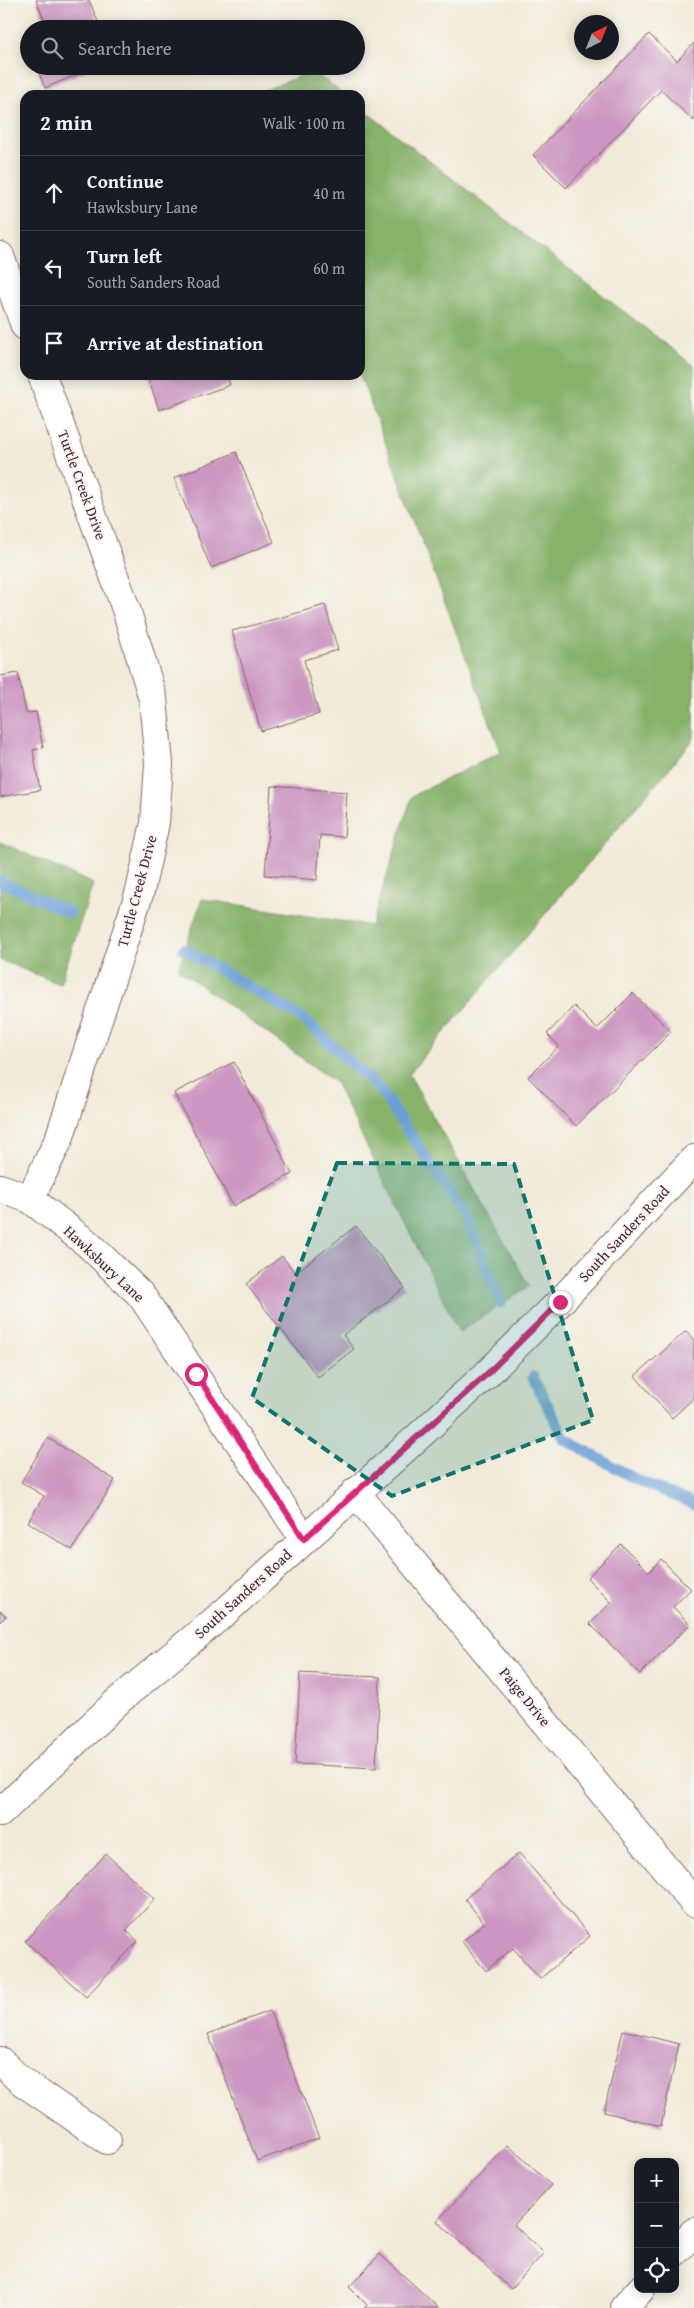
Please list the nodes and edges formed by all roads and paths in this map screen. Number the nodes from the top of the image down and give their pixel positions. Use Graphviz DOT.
graph roads {
  1 [pos="0,256"];
  2 [pos="20,312"];
  3 [pos="44,380"];
  4 [pos="694,1159"];
  5 [pos="0,1188"];
  6 [pos="30,1200"];
  7 [pos="355,1492"];
  8 [pos="304,1539"];
  9 [pos="0,1813"];
  10 [pos="694,1903"];
  11 [pos="0,2061"];
  12 [pos="107,2140"];
  13 [pos="694,2232"];
  14 [pos="679,2248"];
  15 [pos="637,2293"];
  16 [pos="624,2308"];
  1 -- 2 [label="street"];
  3 -- 6 [label="street, Turtle Creek Drive"];
  4 -- 7 [label="street, South Sanders Road"];
  5 -- 6 [label="street, Hawksbury Lane"];
  6 -- 8 [label="street, Hawksbury Lane"];
  7 -- 8 [label="street, South Sanders Road"];
  7 -- 10 [label="street, Paige Drive"];
  8 -- 9 [label="street, South Sanders Road"];
  11 -- 12 [label="street"];
  13 -- 14 [label="street"];
  15 -- 16 [label="street"];
}
